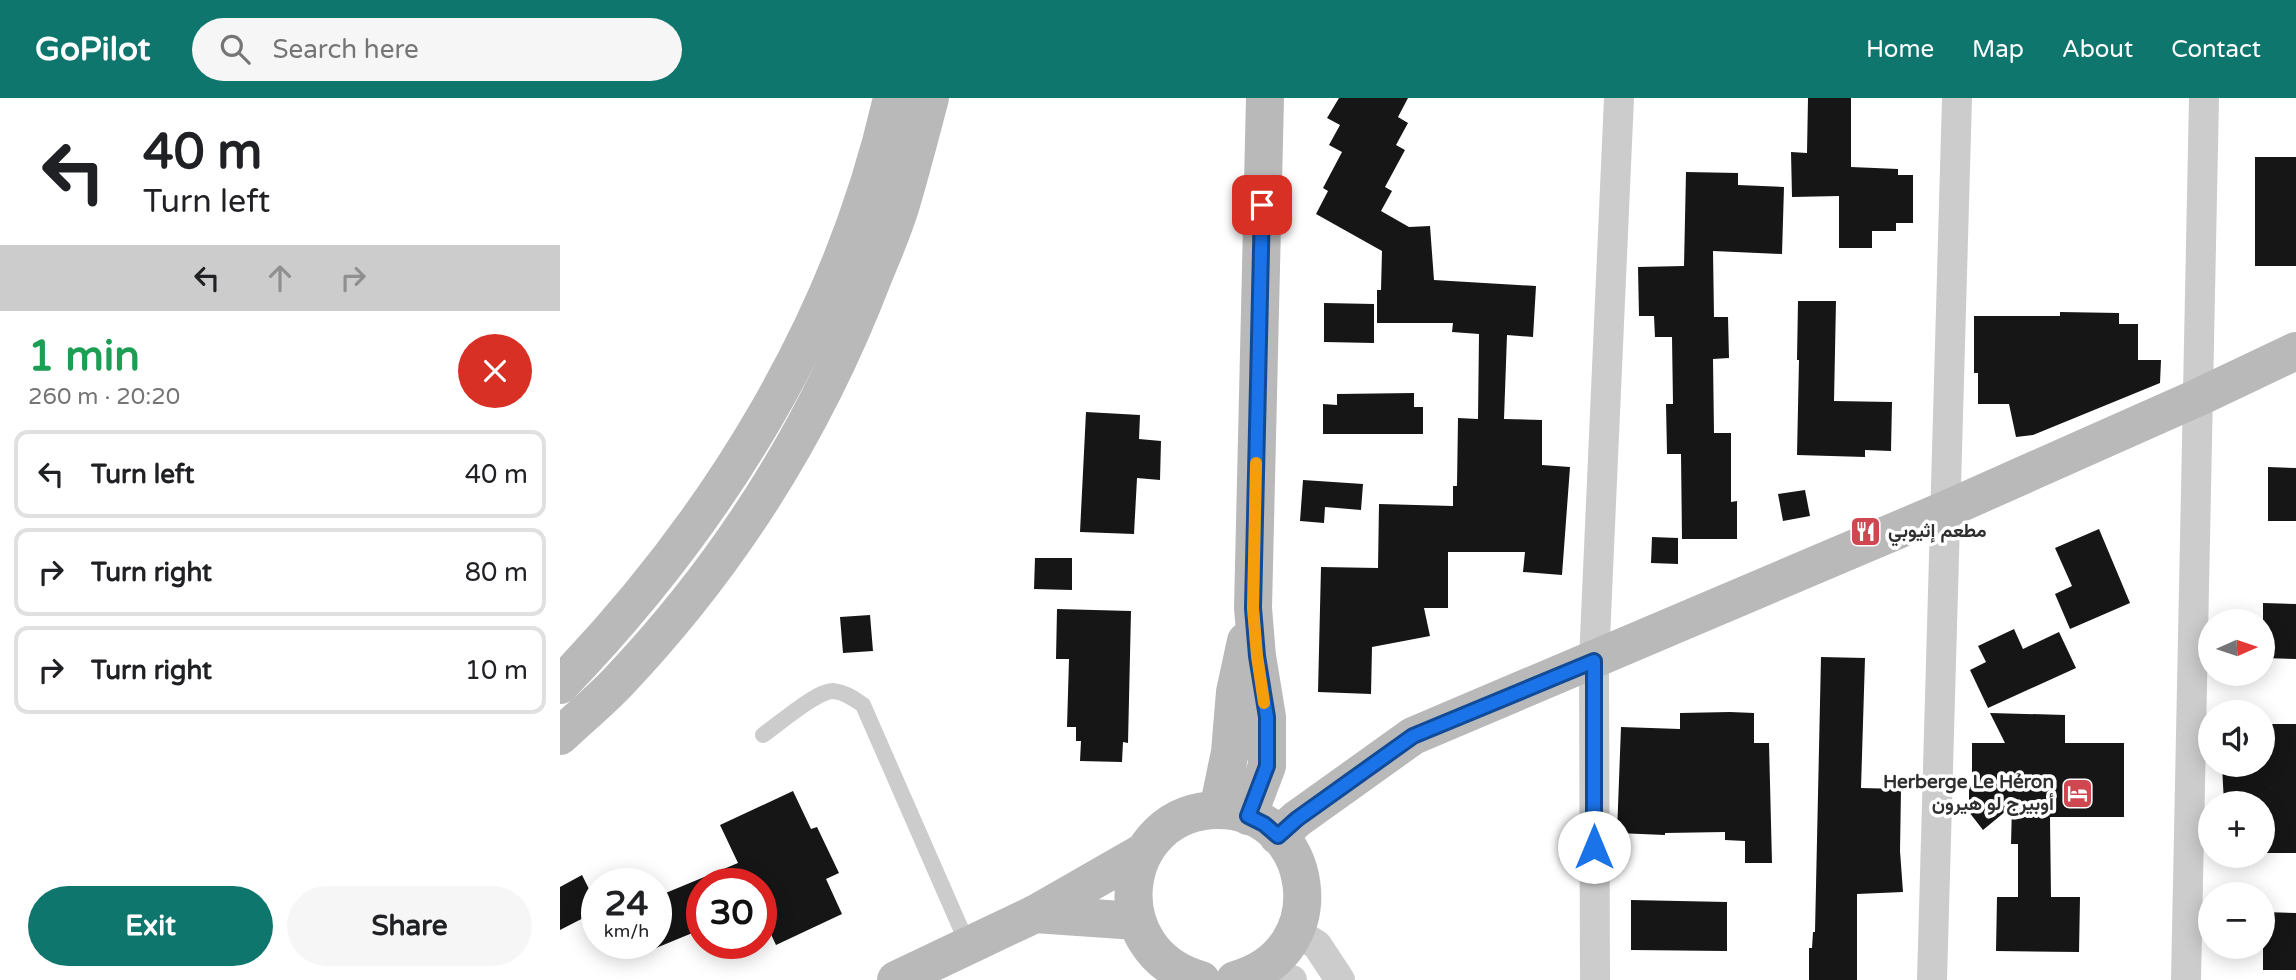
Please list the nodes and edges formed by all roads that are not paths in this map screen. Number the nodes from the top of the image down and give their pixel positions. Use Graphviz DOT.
graph roads {
  1 [pos="892,98"];
  2 [pos="930,98"];
  3 [pos="1265,98"];
  4 [pos="1619,98"];
  5 [pos="1957,98"];
  6 [pos="2204,98"];
  7 [pos="2296,351"];
  8 [pos="2199,397"];
  9 [pos="1945,510"];
  10 [pos="660,571"];
  11 [pos="692,597"];
  12 [pos="618,622"];
  13 [pos="648,648"];
  14 [pos="1594,661"];
  15 [pos="560,685"];
  16 [pos="764,735"];
  17 [pos="560,736"];
  18 [pos="1248,821"];
  19 [pos="1146,851"];
  20 [pos="1035,914"];
  21 [pos="1136,921"];
  22 [pos="1296,932"];
  23 [pos="968,945"];
  24 [pos="1258,978"];
  25 [pos="896,980"];
  26 [pos="1201,980"];
  27 [pos="1340,980"];
  28 [pos="1595,980"];
  29 [pos="1931,980"];
  30 [pos="2186,980"];
  1 -- 10 [label="street"];
  2 -- 11 [label="street"];
  3 -- 18 [label="street"];
  4 -- 14 [label="street"];
  5 -- 9 [label="street"];
  6 -- 8 [label="street"];
  7 -- 8 [label="street"];
  8 -- 9 [label="street"];
  8 -- 30 [label="street"];
  9 -- 14 [label="street"];
  9 -- 29 [label="street"];
  10 -- 11 [label="street"];
  10 -- 12 [label="street"];
  11 -- 13 [label="street"];
  12 -- 13 [label="street"];
  12 -- 15 [label="street"];
  13 -- 17 [label="street"];
  14 -- 18 [label="street"];
  14 -- 28 [label="street"];
  16 -- 23 [label="lane"];
  18 -- 19 [label="street"];
  18 -- 22 [label="street"];
  19 -- 20 [label="street"];
  19 -- 21 [label="street"];
  20 -- 21 [label="street"];
  20 -- 23 [label="street"];
  21 -- 26 [label="street"];
  22 -- 24 [label="street"];
  22 -- 27 [label="street"];
  23 -- 25 [label="street"];
}
